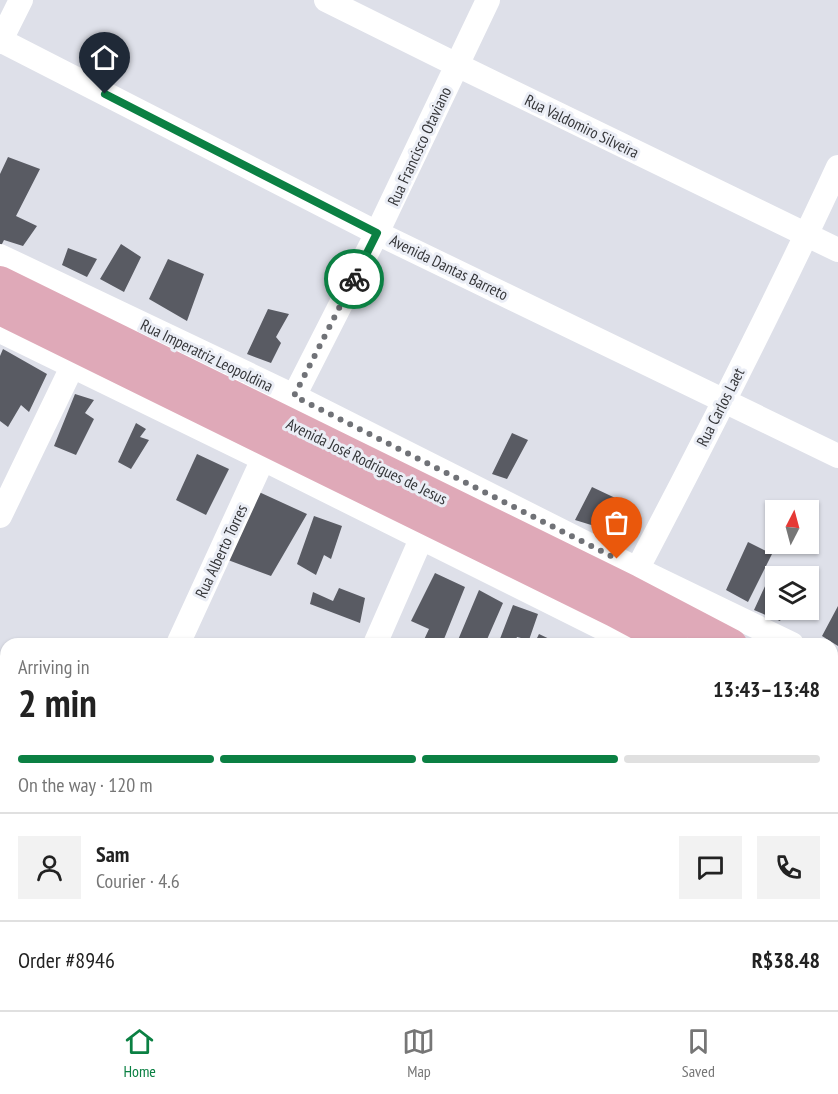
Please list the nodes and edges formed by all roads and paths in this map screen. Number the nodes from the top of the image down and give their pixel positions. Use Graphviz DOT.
graph roads {
  1 [pos="21,0"];
  2 [pos="326,0"];
  3 [pos="488,0"];
  4 [pos="0,41"];
  5 [pos="457,66"];
  6 [pos="838,167"];
  7 [pos="377,233"];
  8 [pos="806,236"];
  9 [pos="838,250"];
  10 [pos="0,256"];
  11 [pos="0,281"];
  12 [pos="0,310"];
  13 [pos="0,331"];
  14 [pos="72,367"];
  15 [pos="724,400"];
  16 [pos="288,408"];
  17 [pos="838,456"];
  18 [pos="263,459"];
  19 [pos="0,516"];
  20 [pos="421,539"];
  21 [pos="616,609"];
  22 [pos="181,638"];
  23 [pos="378,638"];
  24 [pos="631,638"];
  25 [pos="664,638"];
  26 [pos="712,638"];
  27 [pos="762,638"];
  1 -- 4 [label="street"];
  2 -- 5 [label="street, Rua Valdomiro Silveira"];
  3 -- 5 [label="street, Rua Francisco Otaviano"];
  4 -- 7 [label="street, Avenida Dantas Barreto"];
  5 -- 7 [label="street, Rua Francisco Otaviano"];
  5 -- 8 [label="street, Rua Valdomiro Silveira"];
  6 -- 8 [label="street, Rua Carlos Laet"];
  7 -- 15 [label="street, Avenida Dantas Barreto"];
  7 -- 16 [label="street, Rua Francisco Otaviano"];
  8 -- 9 [label="street, Rua Valdomiro Silveira"];
  8 -- 15 [label="street, Rua Carlos Laet"];
  10 -- 16 [label="street, Rua Imperatriz Leopoldina"];
  11 -- 16 [label="main road, Avenida José Rodrigues de Jesus"];
  12 -- 21 [label="main road, Avenida José Rodrigues de Jesus"];
  13 -- 14 [label="street, Avenida José Rodrigues de Jesus"];
  14 -- 18 [label="street, Avenida José Rodrigues de Jesus"];
  14 -- 19 [label="street"];
  15 -- 17 [label="street, Avenida Dantas Barreto"];
  15 -- 21 [label="street, Rua Carlos Laet"];
  16 -- 21 [label="main road, Avenida José Rodrigues de Jesus"];
  18 -- 20 [label="street, Avenida José Rodrigues de Jesus"];
  18 -- 22 [label="street, Rua Alberto Torres"];
  20 -- 21 [label="street, Avenida José Rodrigues de Jesus"];
  20 -- 23 [label="street"];
  21 -- 24 [label="street, Avenida José Rodrigues de Jesus"];
  21 -- 25 [label="main road, Avenida José Rodrigues de Jesus"];
  21 -- 26 [label="main road, Avenida José Rodrigues de Jesus"];
  21 -- 27 [label="street, Avenida José Rodrigues de Jesus"];
}
